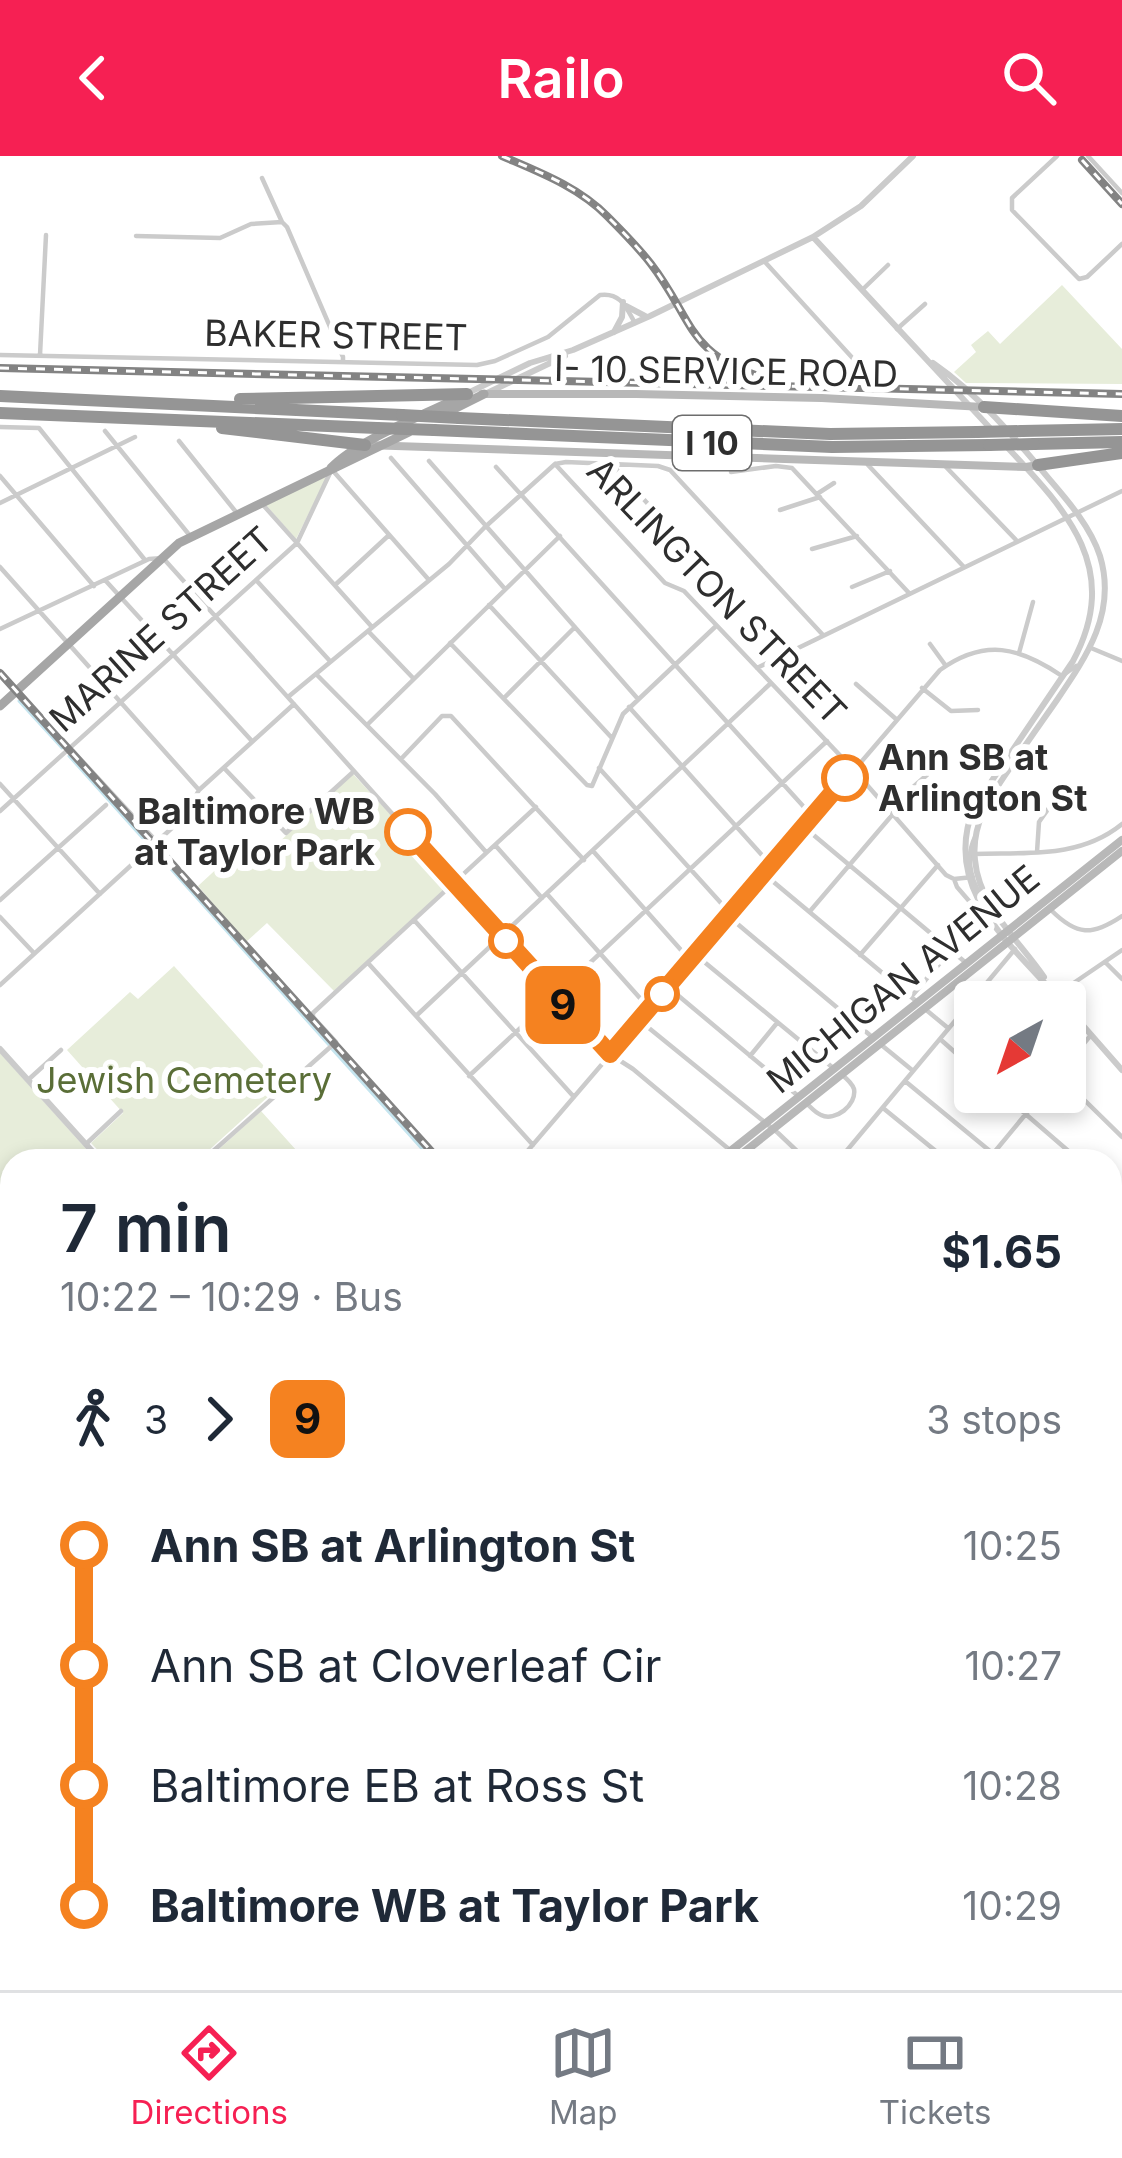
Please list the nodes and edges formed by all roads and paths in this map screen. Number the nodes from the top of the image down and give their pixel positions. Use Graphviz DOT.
graph roads {
  1 [pos="913,156"];
  2 [pos="1057,156"];
  3 [pos="1088,156"];
  4 [pos="262,178"];
  5 [pos="1122,193"];
  6 [pos="282,222"];
  7 [pos="46,236"];
  8 [pos="136,236"];
  9 [pos="813,237"];
  10 [pos="1122,244"];
  11 [pos="765,262"];
  12 [pos="888,266"];
  13 [pos="862,290"];
  14 [pos="624,304"];
  15 [pos="925,304"];
  16 [pos="649,317"];
  17 [pos="634,323"];
  18 [pos="898,329"];
  19 [pos="614,333"];
  20 [pos="573,350"];
  21 [pos="0,355"];
  22 [pos="40,356"];
  23 [pos="925,358"];
  24 [pos="343,362"];
  25 [pos="868,375"];
  26 [pos="512,380"];
  27 [pos="467,394"];
  28 [pos="484,394"];
  29 [pos="516,395"];
  30 [pos="0,396"];
  31 [pos="969,405"];
  32 [pos="984,407"];
  33 [pos="150,410"];
  34 [pos="0,413"];
  35 [pos="1122,416"];
  36 [pos="0,427"];
  37 [pos="1122,428"];
  38 [pos="105,431"];
  39 [pos="135,437"];
  40 [pos="178,441"];
  41 [pos="1122,442"];
  42 [pos="365,445"];
  43 [pos="117,446"];
  44 [pos="381,446"];
  45 [pos="1122,453"];
  46 [pos="391,458"];
  47 [pos="429,461"];
  48 [pos="864,461"];
  49 [pos="942,463"];
  50 [pos="555,464"];
  51 [pos="616,464"];
  52 [pos="1032,466"];
  53 [pos="496,467"];
  54 [pos="331,468"];
  55 [pos="71,469"];
  56 [pos="731,472"];
  57 [pos="0,476"];
  58 [pos="834,483"];
  59 [pos="1122,491"];
  60 [pos="522,494"];
  61 [pos="17,495"];
  62 [pos="819,495"];
  63 [pos="0,503"];
  64 [pos="262,503"];
  65 [pos="779,510"];
  66 [pos="238,514"];
  67 [pos="1072,514"];
  68 [pos="486,526"];
  69 [pos="389,536"];
  70 [pos="560,536"];
  71 [pos="856,536"];
  72 [pos="190,538"];
  73 [pos="1017,541"];
  74 [pos="297,543"];
  75 [pos="467,545"];
  76 [pos="812,550"];
  77 [pos="163,558"];
  78 [pos="145,560"];
  79 [pos="700,562"];
  80 [pos="964,567"];
  81 [pos="0,568"];
  82 [pos="525,570"];
  83 [pos="890,571"];
  84 [pos="105,580"];
  85 [pos="256,580"];
  86 [pos="429,580"];
  87 [pos="335,585"];
  88 [pos="94,586"];
  89 [pos="852,587"];
  90 [pos="505,589"];
  91 [pos="909,593"];
  92 [pos="120,597"];
  93 [pos="1033,602"];
  94 [pos="489,605"];
  95 [pos="40,611"];
  96 [pos="216,616"];
  97 [pos="717,626"];
  98 [pos="575,627"];
  99 [pos="0,629"];
  100 [pos="370,629"];
  101 [pos="823,634"];
  102 [pos="450,643"];
  103 [pos="930,644"];
  104 [pos="68,645"];
  105 [pos="1091,648"];
  106 [pos="1019,653"];
  107 [pos="173,655"];
  108 [pos="1122,661"];
  109 [pos="330,662"];
  110 [pos="541,662"];
  111 [pos="1083,662"];
  112 [pos="675,664"];
  113 [pos="946,666"];
  114 [pos="757,668"];
  115 [pos="316,674"];
  116 [pos="1062,676"];
  117 [pos="414,679"];
  118 [pos="772,683"];
  119 [pos="856,685"];
  120 [pos="922,688"];
  121 [pos="287,697"];
  122 [pos="504,698"];
  123 [pos="638,699"];
  124 [pos="120,703"];
  125 [pos="294,704"];
  126 [pos="0,706"];
  127 [pos="629,707"];
  128 [pos="978,710"];
  129 [pos="896,718"];
  130 [pos="728,724"];
  131 [pos="367,725"];
  132 [pos="612,738"];
  133 [pos="826,741"];
  134 [pos="252,742"];
  135 [pos="70,748"];
  136 [pos="401,759"];
  137 [pos="682,766"];
  138 [pos="224,768"];
  139 [pos="599,768"];
  140 [pos="853,769"];
  141 [pos="354,772"];
  142 [pos="928,774"];
  143 [pos="782,783"];
  144 [pos="0,784"];
  145 [pos="1064,788"];
  146 [pos="199,790"];
  147 [pos="14,800"];
  148 [pos="106,805"];
  149 [pos="536,807"];
  150 [pos="637,809"];
  151 [pos="0,812"];
  152 [pos="891,812"];
  153 [pos="813,817"];
  154 [pos="1122,824"];
  155 [pos="736,826"];
  156 [pos="804,826"];
  157 [pos="975,836"];
  158 [pos="1122,840"];
  159 [pos="157,842"];
  160 [pos="495,844"];
  161 [pos="57,848"];
  162 [pos="593,851"];
  163 [pos="1122,851"];
  164 [pos="487,852"];
  165 [pos="1037,852"];
  166 [pos="974,854"];
  167 [pos="584,860"];
  168 [pos="850,865"];
  169 [pos="938,865"];
  170 [pos="771,866"];
  171 [pos="691,869"];
  172 [pos="764,874"];
  173 [pos="970,878"];
  174 [pos="954,879"];
  175 [pos="454,883"];
  176 [pos="100,894"];
  177 [pos="545,896"];
  178 [pos="0,900"];
  179 [pos="1046,905"];
  180 [pos="901,908"];
  181 [pos="992,908"];
  182 [pos="646,911"];
  183 [pos="810,912"];
  184 [pos="729,915"];
  185 [pos="0,916"];
  186 [pos="981,916"];
  187 [pos="1122,916"];
  188 [pos="414,920"];
  189 [pos="993,923"];
  190 [pos="502,936"];
  191 [pos="1010,938"];
  192 [pos="952,950"];
  193 [pos="1122,950"];
  194 [pos="35,953"];
  195 [pos="600,954"];
  196 [pos="860,955"];
  197 [pos="693,957"];
  198 [pos="1106,962"];
  199 [pos="368,963"];
  200 [pos="970,966"];
  201 [pos="463,974"];
  202 [pos="1122,980"];
  203 [pos="988,981"];
  204 [pos="1045,981"];
  205 [pos="1084,981"];
  206 [pos="0,985"];
  207 [pos="668,987"];
  208 [pos="555,996"];
  209 [pos="917,1002"];
  210 [pos="649,1008"];
  211 [pos="416,1016"];
  212 [pos="639,1020"];
  213 [pos="778,1022"];
  214 [pos="954,1023"];
  215 [pos="949,1029"];
  216 [pos="1086,1029"];
  217 [pos="516,1033"];
  218 [pos="1091,1035"];
  219 [pos="940,1039"];
  220 [pos="876,1040"];
  221 [pos="1086,1041"];
  222 [pos="0,1049"];
  223 [pos="61,1050"];
  224 [pos="954,1051"];
  225 [pos="610,1054"];
  226 [pos="750,1056"];
  227 [pos="1122,1070"];
  228 [pos="838,1071"];
  229 [pos="913,1071"];
  230 [pos="469,1076"];
  231 [pos="28,1080"];
  232 [pos="905,1081"];
  233 [pos="574,1097"];
  234 [pos="802,1100"];
  235 [pos="1086,1102"];
  236 [pos="883,1108"];
  237 [pos="122,1111"];
  238 [pos="1025,1114"];
  239 [pos="769,1126"];
  240 [pos="1122,1137"];
  241 [pos="535,1142"];
  242 [pos="86,1144"];
  243 [pos="90,1149"];
  244 [pos="216,1149"];
  245 [pos="529,1149"];
  246 [pos="727,1149"];
  247 [pos="745,1149"];
  248 [pos="795,1149"];
  249 [pos="848,1149"];
  250 [pos="933,1149"];
  251 [pos="987,1149"];
  252 [pos="997,1149"];
  253 [pos="1066,1149"];
  1 -- 9 [label="street"];
  2 -- 10 [label="street"];
  3 -- 5 [label="street"];
  4 -- 6 [label="street"];
  6 -- 8 [label="street"];
  6 -- 24 [label="street"];
  7 -- 22 [label="street"];
  9 -- 11 [label="street"];
  9 -- 13 [label="street"];
  11 -- 16 [label="street"];
  11 -- 25 [label="street"];
  12 -- 13 [label="street"];
  13 -- 18 [label="street"];
  14 -- 16 [label="street"];
  14 -- 17 [label="street"];
  14 -- 19 [label="street"];
  14 -- 24 [label="street, BAKER STREET"];
  15 -- 18 [label="street"];
  16 -- 17 [label="street"];
  17 -- 19 [label="street"];
  18 -- 23 [label="street"];
  19 -- 20 [label="street"];
  20 -- 26 [label="street"];
  20 -- 27 [label="street"];
  21 -- 22 [label="street, BAKER STREET"];
  22 -- 24 [label="street, BAKER STREET"];
  23 -- 31 [label="street"];
  23 -- 32 [label="street"];
  26 -- 28 [label="street"];
  26 -- 29 [label="main road"];
  27 -- 28 [label="main road, I- 10 SERVICE ROAD"];
  27 -- 33 [label="highway"];
  27 -- 42 [label="main road"];
  28 -- 29 [label="main road, I- 10 SERVICE ROAD"];
  28 -- 44 [label="main road"];
  29 -- 31 [label="main road, I- 10 SERVICE ROAD"];
  30 -- 33 [label="highway, I 10"];
  31 -- 32 [label="main road, I- 10 SERVICE ROAD"];
  31 -- 52 [label="street"];
  32 -- 35 [label="highway"];
  32 -- 52 [label="street"];
  33 -- 34 [label="highway, I 10"];
  33 -- 37 [label="highway, I 10, bridge"];
  33 -- 41 [label="highway, I 10, bridge"];
  33 -- 42 [label="highway"];
  36 -- 55 [label="street"];
  38 -- 43 [label="street"];
  39 -- 43 [label="street"];
  40 -- 66 [label="street"];
  42 -- 44 [label="main road"];
  42 -- 54 [label="main road"];
  43 -- 55 [label="street"];
  43 -- 72 [label="street"];
  44 -- 48 [label="main road"];
  44 -- 54 [label="main road"];
  45 -- 52 [label="highway"];
  46 -- 75 [label="street"];
  47 -- 68 [label="street"];
  48 -- 49 [label="main road"];
  48 -- 80 [label="street"];
  49 -- 52 [label="main road"];
  49 -- 73 [label="street"];
  50 -- 51 [label="street"];
  50 -- 60 [label="street"];
  50 -- 97 [label="street, ARLINGTON STREET"];
  51 -- 79 [label="street"];
  51 -- 101 [label="street"];
  52 -- 67 [label="street"];
  53 -- 60 [label="street"];
  54 -- 64 [label="main road"];
  54 -- 69 [label="street"];
  54 -- 74 [label="street, MARINE STREET"];
  55 -- 61 [label="street"];
  55 -- 78 [label="street"];
  56 -- 62 [label="street"];
  57 -- 61 [label="street"];
  58 -- 62 [label="street"];
  59 -- 67 [label="street"];
  60 -- 68 [label="street"];
  60 -- 70 [label="street"];
  61 -- 63 [label="street"];
  61 -- 88 [label="street"];
  62 -- 65 [label="street"];
  62 -- 71 [label="street"];
  64 -- 66 [label="main road"];
  64 -- 74 [label="street"];
  66 -- 72 [label="main road"];
  67 -- 73 [label="street"];
  67 -- 105 [label="street"];
  67 -- 116 [label="street"];
  68 -- 75 [label="street"];
  68 -- 82 [label="street"];
  69 -- 86 [label="street"];
  69 -- 87 [label="street"];
  70 -- 82 [label="street"];
  70 -- 112 [label="street"];
  71 -- 76 [label="street"];
  71 -- 83 [label="street"];
  72 -- 77 [label="main road"];
  73 -- 80 [label="street"];
  74 -- 85 [label="street, MARINE STREET"];
  74 -- 87 [label="street"];
  75 -- 86 [label="street"];
  75 -- 90 [label="street"];
  77 -- 78 [label="street"];
  77 -- 92 [label="main road"];
  77 -- 96 [label="street"];
  78 -- 84 [label="street"];
  80 -- 91 [label="street"];
  81 -- 95 [label="street"];
  82 -- 90 [label="street"];
  82 -- 98 [label="street"];
  83 -- 89 [label="street"];
  83 -- 91 [label="street"];
  84 -- 88 [label="street"];
  84 -- 92 [label="street"];
  85 -- 96 [label="street, MARINE STREET"];
  85 -- 109 [label="street"];
  86 -- 100 [label="street"];
  87 -- 100 [label="street"];
  88 -- 95 [label="street"];
  90 -- 94 [label="street"];
  91 -- 101 [label="street"];
  92 -- 104 [label="main road"];
  92 -- 107 [label="street"];
  93 -- 106 [label="street"];
  94 -- 102 [label="street"];
  94 -- 110 [label="street"];
  95 -- 99 [label="street"];
  95 -- 104 [label="street"];
  96 -- 107 [label="street, MARINE STREET"];
  96 -- 121 [label="street"];
  97 -- 112 [label="street"];
  97 -- 114 [label="street, ARLINGTON STREET"];
  98 -- 110 [label="street"];
  98 -- 123 [label="street"];
  100 -- 109 [label="street"];
  100 -- 117 [label="street"];
  101 -- 114 [label="street"];
  102 -- 117 [label="street"];
  102 -- 122 [label="street"];
  103 -- 113 [label="street"];
  104 -- 124 [label="street"];
  104 -- 126 [label="main road"];
  105 -- 108 [label="street"];
  105 -- 111 [label="street"];
  106 -- 113 [label="street"];
  106 -- 116 [label="street"];
  107 -- 124 [label="street, MARINE STREET"];
  107 -- 134 [label="street"];
  109 -- 115 [label="street"];
  110 -- 122 [label="street"];
  110 -- 132 [label="street"];
  111 -- 116 [label="street"];
  111 -- 157 [label="street"];
  112 -- 123 [label="street"];
  112 -- 130 [label="street"];
  113 -- 120 [label="street"];
  114 -- 118 [label="street, ARLINGTON STREET"];
  115 -- 121 [label="street"];
  115 -- 131 [label="street"];
  116 -- 173 [label="street"];
  117 -- 131 [label="street"];
  118 -- 130 [label="street"];
  118 -- 133 [label="street, ARLINGTON STREET"];
  119 -- 129 [label="street"];
  120 -- 128 [label="street"];
  120 -- 129 [label="street"];
  121 -- 125 [label="street"];
  122 -- 139 [label="street"];
  123 -- 127 [label="street"];
  124 -- 135 [label="street, MARINE STREET"];
  124 -- 146 [label="street"];
  125 -- 134 [label="street"];
  125 -- 141 [label="street"];
  127 -- 132 [label="street"];
  127 -- 137 [label="street"];
  129 -- 140 [label="street"];
  130 -- 137 [label="street"];
  130 -- 143 [label="street"];
  131 -- 136 [label="street"];
  132 -- 139 [label="street"];
  133 -- 140 [label="street, ARLINGTON STREET"];
  133 -- 143 [label="street"];
  134 -- 138 [label="street"];
  135 -- 147 [label="street, MARINE STREET"];
  135 -- 159 [label="street"];
  136 -- 149 [label="street"];
  136 -- 164 [label="street"];
  137 -- 150 [label="street"];
  137 -- 155 [label="street"];
  138 -- 141 [label="street"];
  138 -- 146 [label="street"];
  139 -- 150 [label="street"];
  140 -- 152 [label="street, ARLINGTON STREET"];
  140 -- 153 [label="street"];
  141 -- 175 [label="street"];
  142 -- 152 [label="street"];
  143 -- 153 [label="street"];
  143 -- 155 [label="street"];
  144 -- 147 [label="street"];
  145 -- 165 [label="street"];
  146 -- 159 [label="street"];
  147 -- 151 [label="street, MARINE STREET"];
  147 -- 161 [label="street"];
  148 -- 161 [label="street"];
  149 -- 160 [label="street"];
  149 -- 167 [label="street"];
  150 -- 162 [label="street"];
  150 -- 171 [label="street"];
  152 -- 168 [label="street"];
  152 -- 169 [label="street, ARLINGTON STREET"];
  153 -- 156 [label="street"];
  154 -- 165 [label="street"];
  155 -- 170 [label="street"];
  155 -- 171 [label="street"];
  156 -- 168 [label="street"];
  156 -- 170 [label="street"];
  157 -- 166 [label="street"];
  157 -- 173 [label="street"];
  158 -- 179 [label="main road, MICHIGAN AVENUE"];
  159 -- 176 [label="street"];
  160 -- 164 [label="street"];
  160 -- 177 [label="street"];
  161 -- 176 [label="street"];
  161 -- 178 [label="street"];
  162 -- 167 [label="street"];
  162 -- 182 [label="street"];
  163 -- 179 [label="main road, MICHIGAN AVENUE"];
  164 -- 175 [label="street"];
  165 -- 166 [label="street"];
  166 -- 181 [label="street"];
  167 -- 177 [label="street"];
  168 -- 180 [label="street"];
  168 -- 183 [label="street"];
  169 -- 174 [label="street, ARLINGTON STREET"];
  169 -- 180 [label="street"];
  170 -- 172 [label="street"];
  171 -- 182 [label="street"];
  171 -- 184 [label="street"];
  172 -- 183 [label="street"];
  172 -- 184 [label="street"];
  173 -- 174 [label="street"];
  173 -- 181 [label="street"];
  173 -- 189 [label="street"];
  174 -- 186 [label="street, ARLINGTON STREET"];
  175 -- 188 [label="street"];
  175 -- 190 [label="street"];
  176 -- 194 [label="street"];
  177 -- 190 [label="street"];
  177 -- 195 [label="street"];
  179 -- 187 [label="street"];
  179 -- 191 [label="main road, MICHIGAN AVENUE"];
  180 -- 192 [label="street"];
  180 -- 196 [label="street"];
  181 -- 191 [label="street"];
  182 -- 195 [label="street"];
  182 -- 197 [label="street"];
  183 -- 196 [label="street"];
  184 -- 197 [label="street"];
  184 -- 220 [label="street"];
  185 -- 194 [label="street"];
  186 -- 189 [label="street"];
  186 -- 192 [label="street"];
  188 -- 199 [label="street"];
  188 -- 201 [label="street"];
  189 -- 191 [label="street"];
  190 -- 201 [label="street"];
  190 -- 208 [label="street"];
  191 -- 200 [label="main road, MICHIGAN AVENUE"];
  191 -- 203 [label="street"];
  191 -- 204 [label="street"];
  192 -- 200 [label="street"];
  192 -- 209 [label="street"];
  193 -- 198 [label="street"];
  194 -- 206 [label="street"];
  195 -- 208 [label="street"];
  195 -- 210 [label="street"];
  196 -- 209 [label="street"];
  197 -- 207 [label="street"];
  197 -- 213 [label="street"];
  198 -- 202 [label="street"];
  198 -- 205 [label="street"];
  199 -- 211 [label="street"];
  199 -- 244 [label="street"];
  200 -- 203 [label="street"];
  200 -- 209 [label="main road, MICHIGAN AVENUE"];
  201 -- 211 [label="street"];
  201 -- 217 [label="street"];
  207 -- 210 [label="street"];
  207 -- 226 [label="street"];
  208 -- 217 [label="street"];
  208 -- 225 [label="street"];
  209 -- 215 [label="street"];
  209 -- 220 [label="main road, MICHIGAN AVENUE"];
  210 -- 212 [label="street"];
  211 -- 230 [label="street"];
  212 -- 225 [label="street"];
  212 -- 239 [label="street"];
  213 -- 226 [label="street"];
  213 -- 228 [label="street"];
  214 -- 215 [label="street"];
  215 -- 219 [label="street"];
  216 -- 218 [label="street"];
  217 -- 230 [label="street"];
  217 -- 233 [label="street"];
  218 -- 221 [label="street"];
  218 -- 227 [label="street"];
  219 -- 224 [label="street"];
  219 -- 229 [label="street"];
  220 -- 228 [label="main road, MICHIGAN AVENUE"];
  220 -- 229 [label="street"];
  222 -- 231 [label="street"];
  223 -- 231 [label="street"];
  225 -- 233 [label="street"];
  225 -- 246 [label="street"];
  226 -- 234 [label="street"];
  228 -- 234 [label="main road, MICHIGAN AVENUE"];
  228 -- 234 [label="street"];
  229 -- 232 [label="street"];
  230 -- 241 [label="street"];
  231 -- 242 [label="street"];
  232 -- 236 [label="street"];
  232 -- 251 [label="street"];
  233 -- 241 [label="street"];
  234 -- 239 [label="main road, MICHIGAN AVENUE"];
  235 -- 240 [label="street"];
  236 -- 249 [label="street"];
  236 -- 250 [label="street"];
  237 -- 242 [label="street"];
  238 -- 252 [label="street"];
  238 -- 253 [label="street"];
  239 -- 247 [label="main road, MICHIGAN AVENUE"];
  239 -- 248 [label="street"];
  241 -- 245 [label="street"];
  242 -- 243 [label="street"];
}
